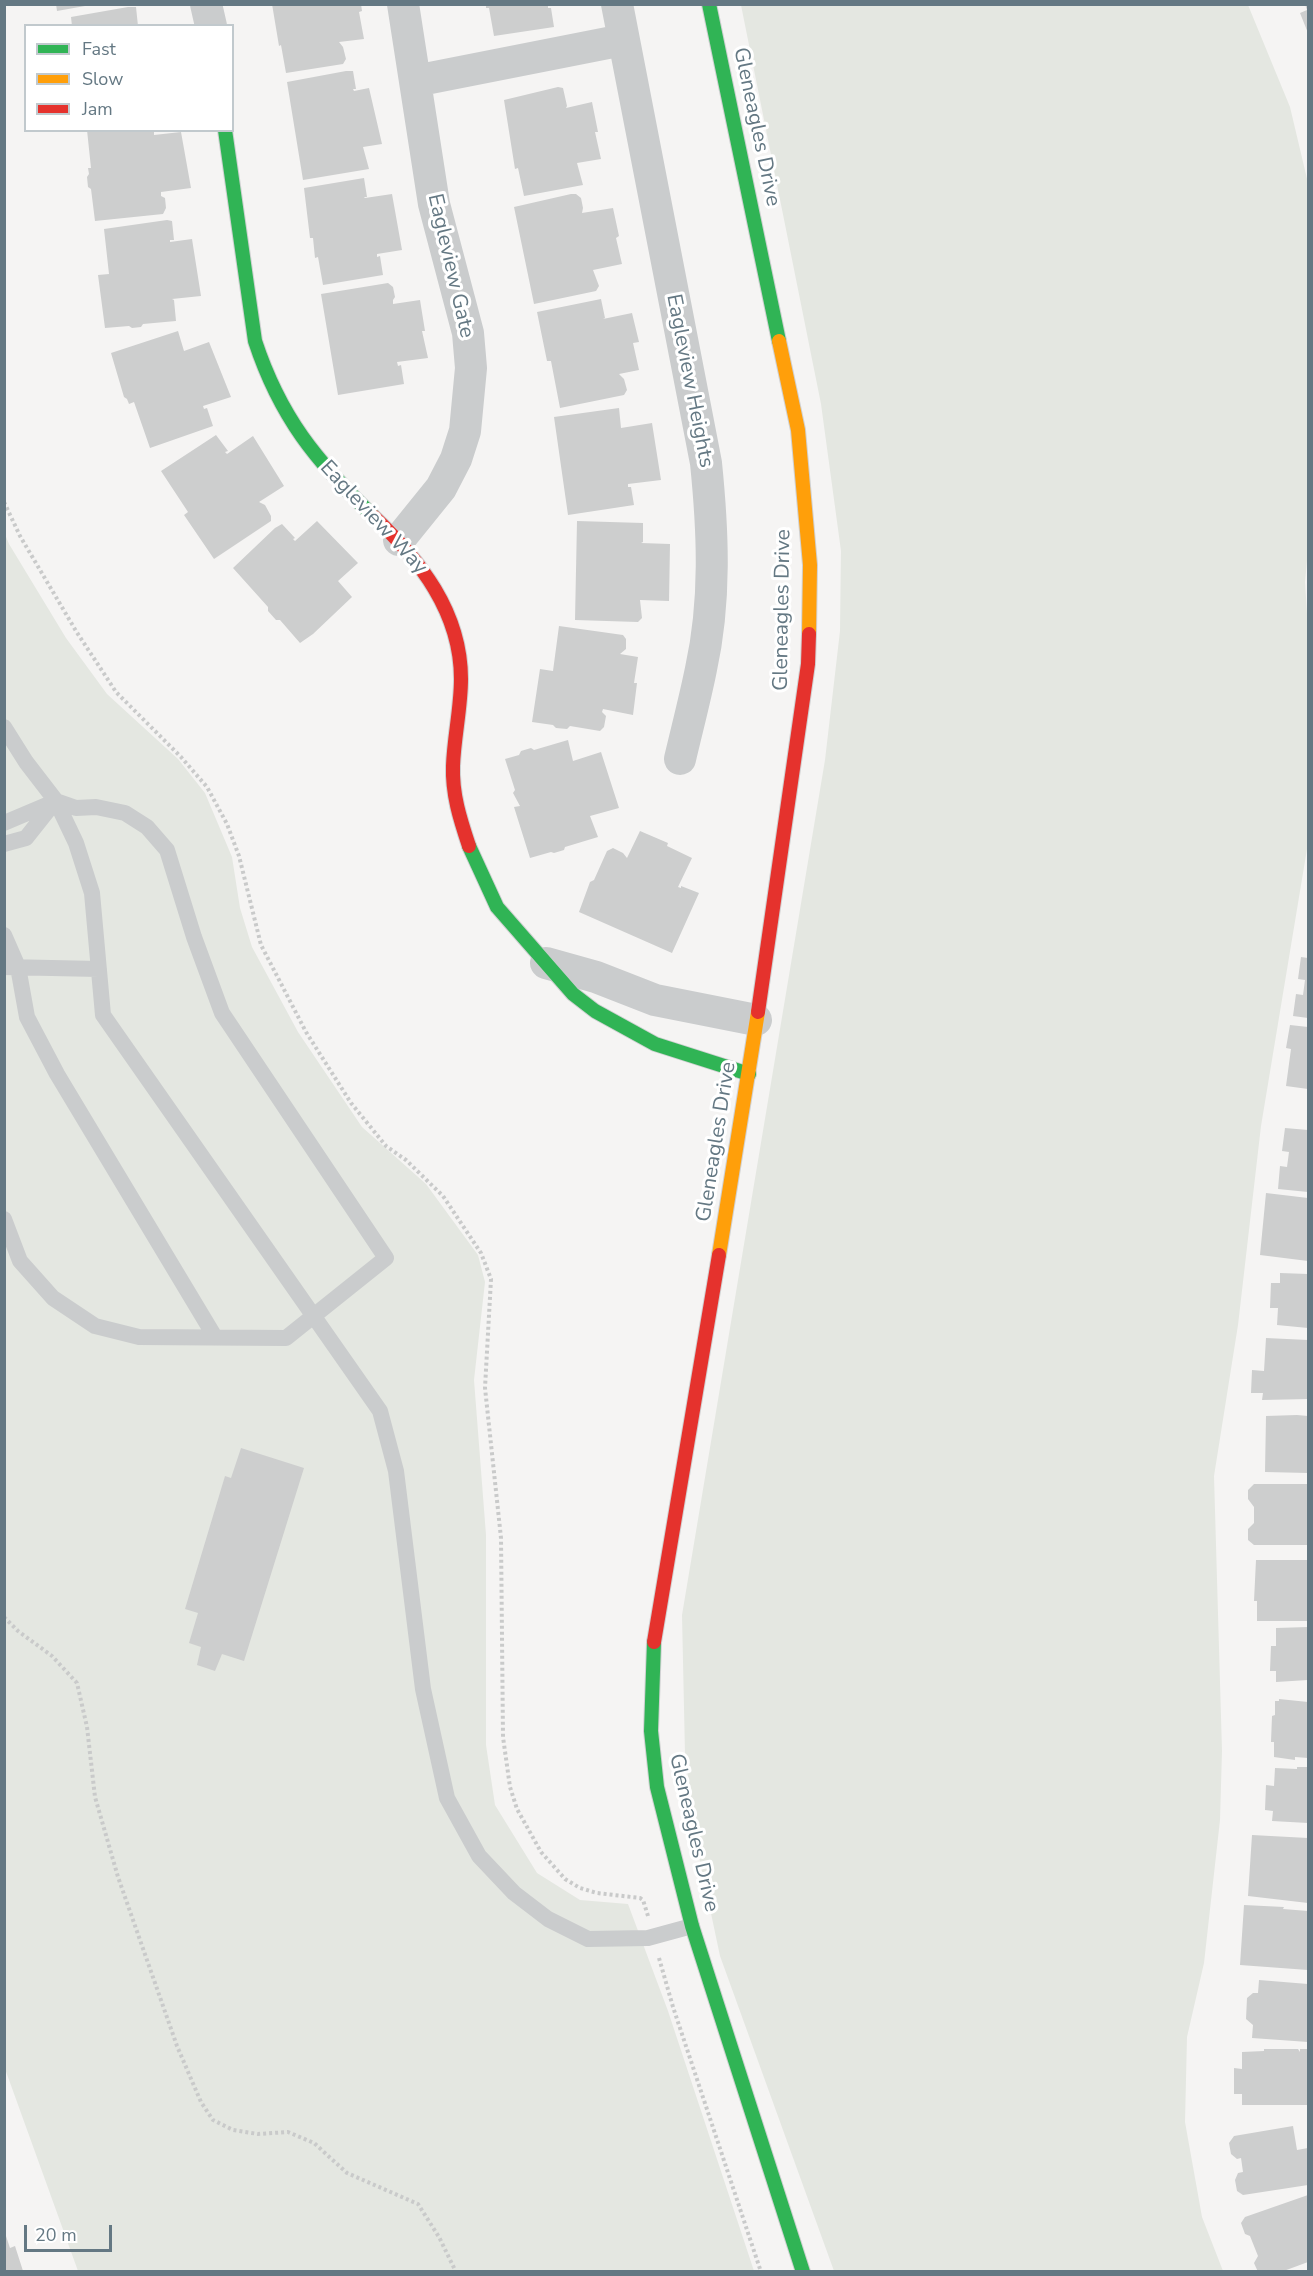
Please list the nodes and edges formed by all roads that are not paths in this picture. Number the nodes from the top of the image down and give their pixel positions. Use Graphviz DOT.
graph roads {
  1 [pos="206,4"];
  2 [pos="403,4"];
  3 [pos="617,4"];
  4 [pos="709,4"];
  5 [pos="211,24"];
  6 [pos="623,40"];
  7 [pos="415,81"];
  8 [pos="225,132"];
  9 [pos="399,540"];
  10 [pos="4,727"];
  11 [pos="4,755"];
  12 [pos="680,759"];
  13 [pos="26,762"];
  14 [pos="56,801"];
  15 [pos="4,823"];
  16 [pos="4,844"];
  17 [pos="4,935"];
  18 [pos="546,963"];
  19 [pos="11,967"];
  20 [pos="99,969"];
  21 [pos="756,1020"];
  22 [pos="749,1074"];
  23 [pos="4,1219"];
  24 [pos="314,1316"];
  25 [pos="215,1337"];
  26 [pos="692,1926"];
  27 [pos="803,2271"];
  1 -- 5 [label="street"];
  2 -- 7 [label="street, Eagleview Gate"];
  3 -- 6 [label="street, Eagleview Heights"];
  4 -- 21 [label="street, Gleneagles Drive"];
  6 -- 7 [label="street"];
  6 -- 12 [label="street, Eagleview Heights"];
  7 -- 9 [label="street, Eagleview Gate"];
  8 -- 9 [label="street, Eagleview Way"];
  9 -- 18 [label="street, Eagleview Way"];
  10 -- 13 [label="lane"];
  11 -- 13 [label="lane"];
  13 -- 14 [label="lane"];
  14 -- 15 [label="lane"];
  14 -- 16 [label="lane"];
  14 -- 20 [label="lane"];
  14 -- 24 [label="lane"];
  17 -- 19 [label="lane"];
  18 -- 21 [label="street"];
  18 -- 22 [label="street, Eagleview Way"];
  19 -- 20 [label="lane"];
  19 -- 25 [label="lane"];
  20 -- 24 [label="lane"];
  21 -- 22 [label="street, Gleneagles Drive"];
  22 -- 26 [label="street, Gleneagles Drive"];
  23 -- 25 [label="lane"];
  24 -- 25 [label="lane"];
  24 -- 26 [label="lane"];
  26 -- 27 [label="street, Gleneagles Drive"];
}
